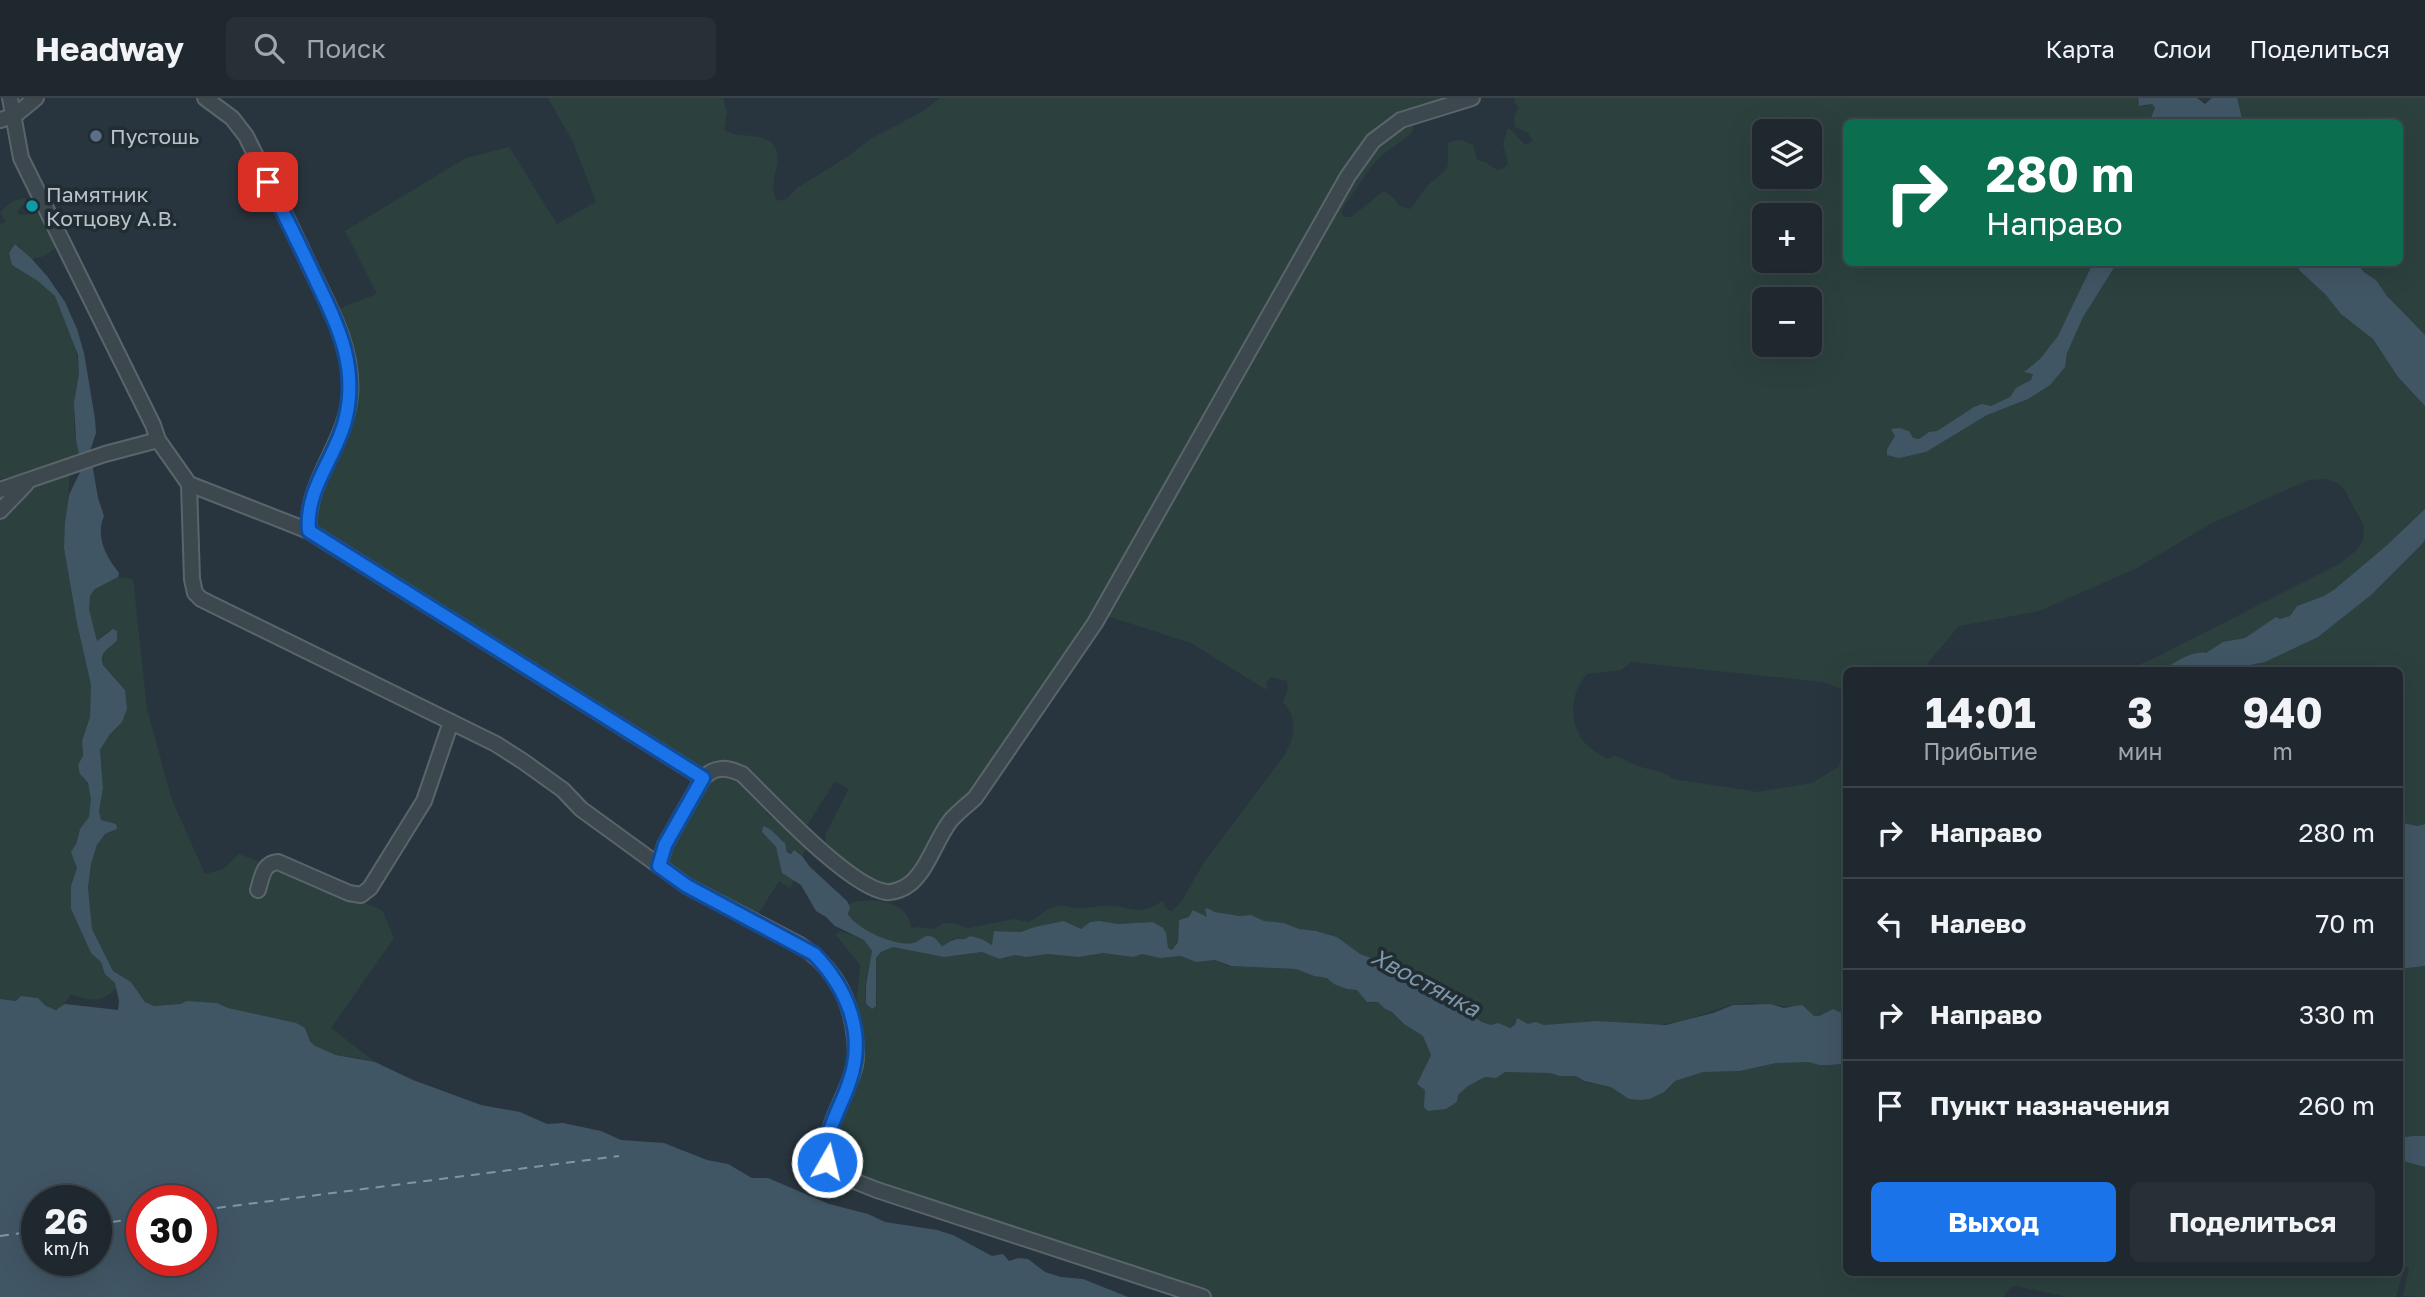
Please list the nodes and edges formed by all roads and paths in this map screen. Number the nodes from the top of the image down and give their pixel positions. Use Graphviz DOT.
graph roads {
  1 [pos="10,98"];
  2 [pos="36,98"];
  3 [pos="205,98"];
  4 [pos="1472,98"];
  5 [pos="7,118"];
  6 [pos="158,440"];
  7 [pos="30,480"];
  8 [pos="189,484"];
  9 [pos="0,490"];
  10 [pos="0,510"];
  11 [pos="309,531"];
  12 [pos="451,722"];
  13 [pos="703,778"];
  14 [pos="659,866"];
  15 [pos="258,890"];
  16 [pos="1203,1297"];
  1 -- 5 [label="street"];
  2 -- 5 [label="street"];
  3 -- 11 [label="street"];
  4 -- 13 [label="street"];
  5 -- 6 [label="street"];
  6 -- 7 [label="street"];
  6 -- 8 [label="street"];
  7 -- 9 [label="street"];
  7 -- 10 [label="street"];
  8 -- 11 [label="street"];
  8 -- 12 [label="street"];
  11 -- 13 [label="street"];
  12 -- 14 [label="street"];
  12 -- 15 [label="street"];
  13 -- 14 [label="street"];
  14 -- 16 [label="street"];
}
